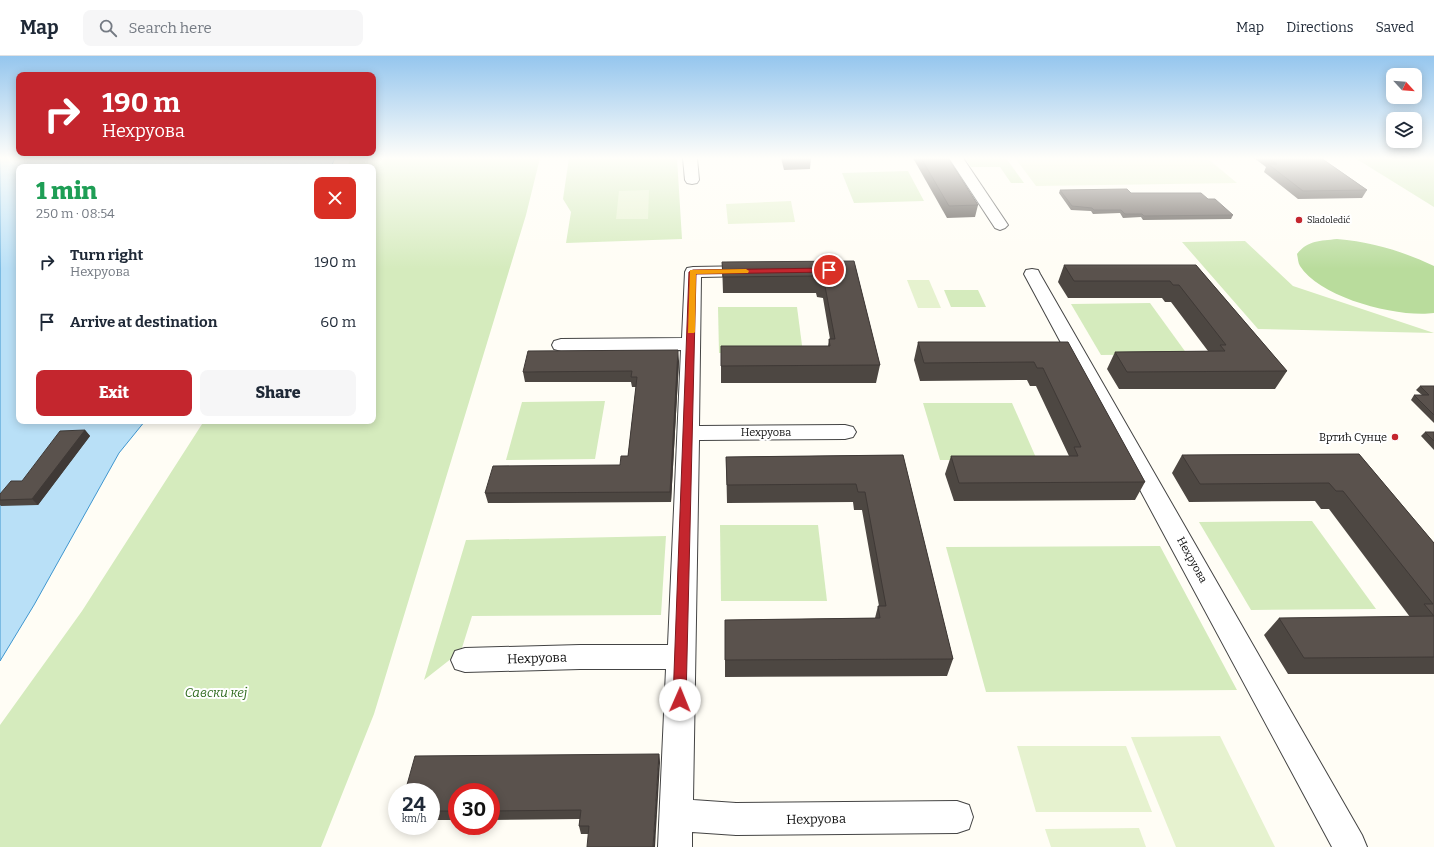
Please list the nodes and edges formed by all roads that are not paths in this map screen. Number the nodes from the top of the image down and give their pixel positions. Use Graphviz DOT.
graph roads {
  1 [pos="980,195"];
  2 [pos="1000,225"];
  3 [pos="765,271"];
  4 [pos="1032,274"];
  5 [pos="690,344"];
  6 [pos="561,345"];
  7 [pos="845,432"];
  8 [pos="688,433"];
  9 [pos="680,657"];
  10 [pos="465,660"];
  11 [pos="676,815"];
  12 [pos="957,817"];
  13 [pos="675,847"];
  14 [pos="1350,847"];
  1 -- 2 [label="street"];
  3 -- 5 [label="street"];
  4 -- 14 [label="street, Нехруова"];
  5 -- 6 [label="street"];
  5 -- 8 [label="street"];
  7 -- 8 [label="street, Нехруова"];
  8 -- 9 [label="street"];
  9 -- 10 [label="street, Нехруова"];
  9 -- 11 [label="street"];
  11 -- 12 [label="street, Нехруова"];
  11 -- 13 [label="street"];
}
